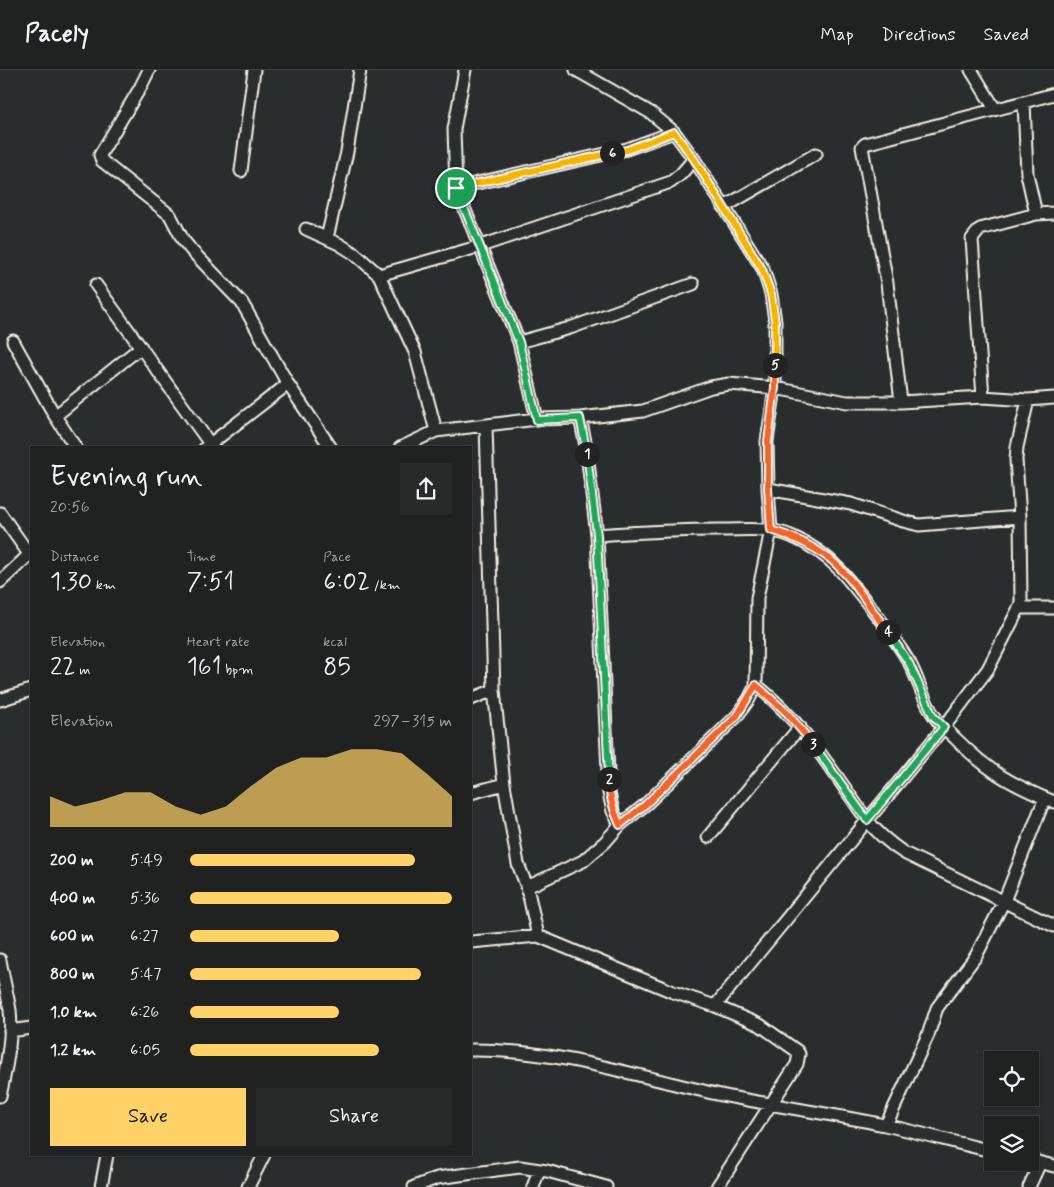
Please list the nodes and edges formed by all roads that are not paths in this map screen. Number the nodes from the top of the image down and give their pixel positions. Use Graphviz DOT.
graph roads {
  1 [pos="149,70"];
  2 [pos="254,70"];
  3 [pos="360,70"];
  4 [pos="465,70"];
  5 [pos="971,70"];
  6 [pos="581,71"];
  7 [pos="1054,94"];
  8 [pos="1024,102"];
  9 [pos="995,109"];
  10 [pos="674,132"];
  11 [pos="816,154"];
  12 [pos="694,159"];
  13 [pos="241,172"];
  14 [pos="456,188"];
  15 [pos="724,207"];
  16 [pos="1036,214"];
  17 [pos="1054,214"];
  18 [pos="306,228"];
  19 [pos="327,238"];
  20 [pos="481,246"];
  21 [pos="379,274"];
  22 [pos="693,284"];
  23 [pos="96,285"];
  24 [pos="14,341"];
  25 [pos="519,342"];
  26 [pos="141,347"];
  27 [pos="288,384"];
  28 [pos="775,388"];
  29 [pos="983,397"];
  30 [pos="1054,398"];
  31 [pos="1028,400"];
  32 [pos="901,402"];
  33 [pos="55,416"];
  34 [pos="580,418"];
  35 [pos="537,420"];
  36 [pos="486,426"];
  37 [pos="436,431"];
  38 [pos="75,446"];
  39 [pos="209,446"];
  40 [pos="330,446"];
  41 [pos="404,446"];
  42 [pos="768,489"];
  43 [pos="0,513"];
  44 [pos="1020,517"];
  45 [pos="771,530"];
  46 [pos="597,535"];
  47 [pos="30,554"];
  48 [pos="0,582"];
  49 [pos="1019,608"];
  50 [pos="1054,608"];
  51 [pos="756,685"];
  52 [pos="30,690"];
  53 [pos="494,690"];
  54 [pos="472,699"];
  55 [pos="0,700"];
  56 [pos="800,727"];
  57 [pos="944,727"];
  58 [pos="504,784"];
  59 [pos="472,793"];
  60 [pos="1050,800"];
  61 [pos="867,820"];
  62 [pos="620,825"];
  63 [pos="708,837"];
  64 [pos="527,887"];
  65 [pos="1004,901"];
  66 [pos="1054,926"];
  67 [pos="538,936"];
  68 [pos="472,942"];
  69 [pos="0,960"];
  70 [pos="715,1006"];
  71 [pos="30,1028"];
  72 [pos="10,1032"];
  73 [pos="472,1050"];
  74 [pos="0,1096"];
  75 [pos="771,1104"];
  76 [pos="886,1125"];
  77 [pos="984,1149"];
  78 [pos="107,1156"];
  79 [pos="264,1156"];
  80 [pos="1039,1163"];
  81 [pos="1054,1166"];
  82 [pos="538,1170"];
  83 [pos="1033,1171"];
  84 [pos="100,1187"];
  85 [pos="248,1187"];
  86 [pos="414,1187"];
  87 [pos="533,1187"];
  88 [pos="606,1187"];
  89 [pos="717,1187"];
  90 [pos="1029,1187"];
  1 -- 27 [label="street"];
  2 -- 13 [label="street"];
  3 -- 19 [label="street"];
  4 -- 14 [label="street"];
  5 -- 9 [label="street"];
  6 -- 10 [label="street"];
  7 -- 8 [label="street"];
  8 -- 9 [label="street"];
  8 -- 16 [label="street"];
  9 -- 32 [label="street"];
  10 -- 12 [label="street"];
  10 -- 14 [label="street"];
  11 -- 15 [label="street"];
  12 -- 15 [label="street"];
  12 -- 20 [label="street"];
  14 -- 20 [label="street"];
  15 -- 28 [label="street"];
  16 -- 17 [label="street"];
  16 -- 29 [label="street"];
  18 -- 19 [label="street"];
  19 -- 21 [label="street"];
  20 -- 21 [label="street"];
  20 -- 25 [label="street"];
  21 -- 37 [label="street"];
  22 -- 25 [label="street"];
  23 -- 26 [label="street"];
  24 -- 33 [label="street"];
  25 -- 35 [label="street"];
  26 -- 33 [label="street"];
  26 -- 39 [label="street"];
  27 -- 39 [label="street"];
  27 -- 40 [label="street"];
  28 -- 32 [label="street"];
  28 -- 34 [label="street"];
  28 -- 42 [label="street"];
  29 -- 31 [label="street"];
  29 -- 32 [label="street"];
  30 -- 31 [label="street"];
  31 -- 44 [label="street"];
  33 -- 38 [label="street"];
  34 -- 35 [label="street"];
  34 -- 46 [label="street"];
  35 -- 36 [label="street"];
  36 -- 37 [label="street"];
  36 -- 53 [label="street"];
  37 -- 41 [label="street"];
  42 -- 44 [label="street"];
  42 -- 45 [label="street"];
  43 -- 47 [label="street"];
  44 -- 49 [label="street"];
  45 -- 46 [label="street"];
  45 -- 51 [label="street"];
  45 -- 57 [label="street"];
  46 -- 62 [label="street"];
  47 -- 48 [label="street"];
  49 -- 50 [label="street"];
  49 -- 57 [label="street"];
  51 -- 56 [label="street"];
  51 -- 62 [label="street"];
  52 -- 55 [label="street"];
  53 -- 54 [label="street"];
  53 -- 58 [label="street"];
  56 -- 61 [label="street"];
  56 -- 63 [label="street"];
  57 -- 60 [label="street"];
  57 -- 61 [label="street"];
  58 -- 59 [label="street"];
  58 -- 64 [label="street"];
  60 -- 65 [label="street"];
  61 -- 65 [label="street"];
  61 -- 70 [label="street"];
  62 -- 64 [label="street"];
  64 -- 67 [label="street"];
  65 -- 66 [label="street"];
  65 -- 76 [label="street"];
  67 -- 68 [label="street"];
  67 -- 70 [label="street"];
  69 -- 72 [label="street"];
  70 -- 75 [label="street"];
  71 -- 72 [label="street"];
  72 -- 74 [label="street"];
  73 -- 75 [label="street"];
  75 -- 76 [label="street"];
  75 -- 89 [label="street"];
  76 -- 77 [label="street"];
  78 -- 84 [label="street"];
  79 -- 85 [label="street"];
  80 -- 81 [label="street"];
  82 -- 86 [label="street"];
  82 -- 87 [label="street"];
  82 -- 88 [label="street"];
  83 -- 90 [label="street"];
}
